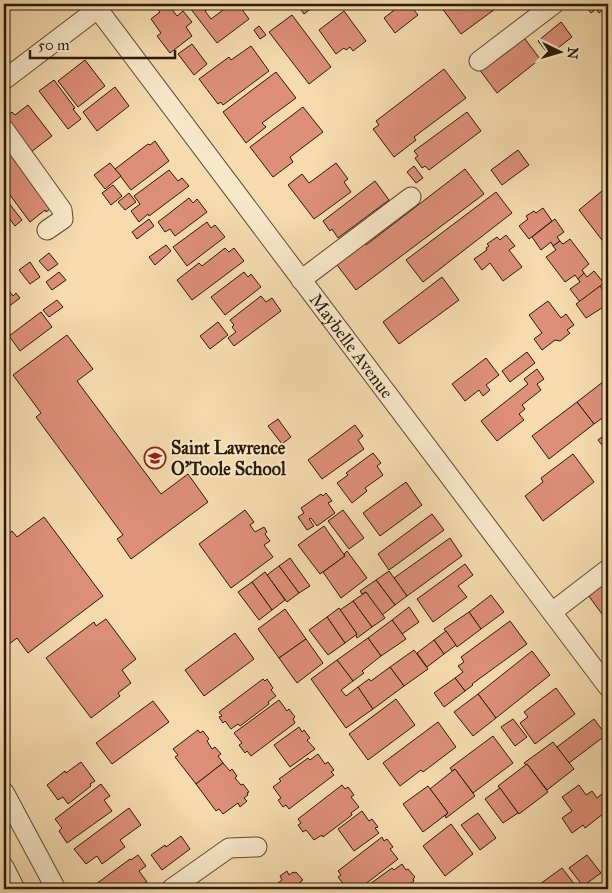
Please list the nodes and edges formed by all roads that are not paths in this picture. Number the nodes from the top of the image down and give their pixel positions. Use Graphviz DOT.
graph roads {
  1 [pos="554,4"];
  2 [pos="98,5"];
  3 [pos="479,61"];
  4 [pos="4,80"];
  5 [pos="4,129"];
  6 [pos="411,197"];
  7 [pos="47,230"];
  8 [pos="301,280"];
  9 [pos="608,569"];
  10 [pos="552,612"];
  11 [pos="608,687"];
  12 [pos="4,792"];
  13 [pos="257,847"];
  14 [pos="4,867"];
  15 [pos="15,889"];
  16 [pos="56,889"];
  17 [pos="171,889"];
  1 -- 3 [label="street"];
  2 -- 4 [label="street"];
  2 -- 8 [label="street, Maybelle Avenue"];
  5 -- 7 [label="street"];
  6 -- 8 [label="street"];
  8 -- 10 [label="street, Maybelle Avenue"];
  9 -- 10 [label="street"];
  10 -- 11 [label="street, Maybelle Avenue"];
  12 -- 16 [label="street"];
  13 -- 17 [label="street"];
  14 -- 15 [label="street"];
}
